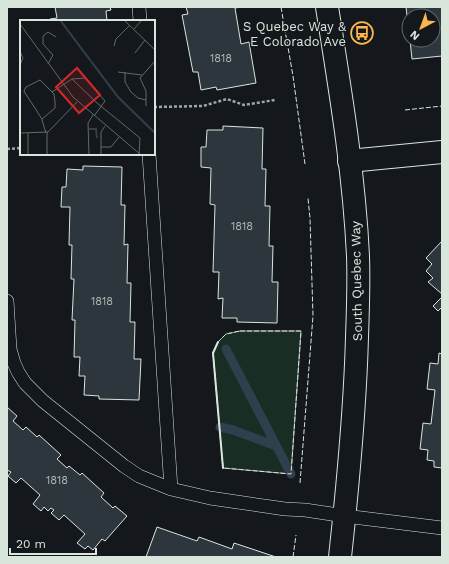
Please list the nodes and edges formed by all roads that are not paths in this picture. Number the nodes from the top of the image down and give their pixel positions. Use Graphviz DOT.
graph roads {
  1 [pos="139,7"];
  2 [pos="327,7"];
  3 [pos="140,20"];
  4 [pos="442,152"];
  5 [pos="149,155"];
  6 [pos="349,161"];
  7 [pos="7,301"];
  8 [pos="170,489"];
  9 [pos="344,516"];
  10 [pos="442,528"];
  11 [pos="340,557"];
  1 -- 3 [label="lane"];
  2 -- 6 [label="street, South Quebec Way"];
  4 -- 6 [label="street"];
  5 -- 8 [label="lane"];
  6 -- 9 [label="street, South Quebec Way"];
  7 -- 8 [label="lane"];
  8 -- 9 [label="lane"];
  9 -- 10 [label="lane"];
  9 -- 11 [label="street, South Quebec Way"];
}
